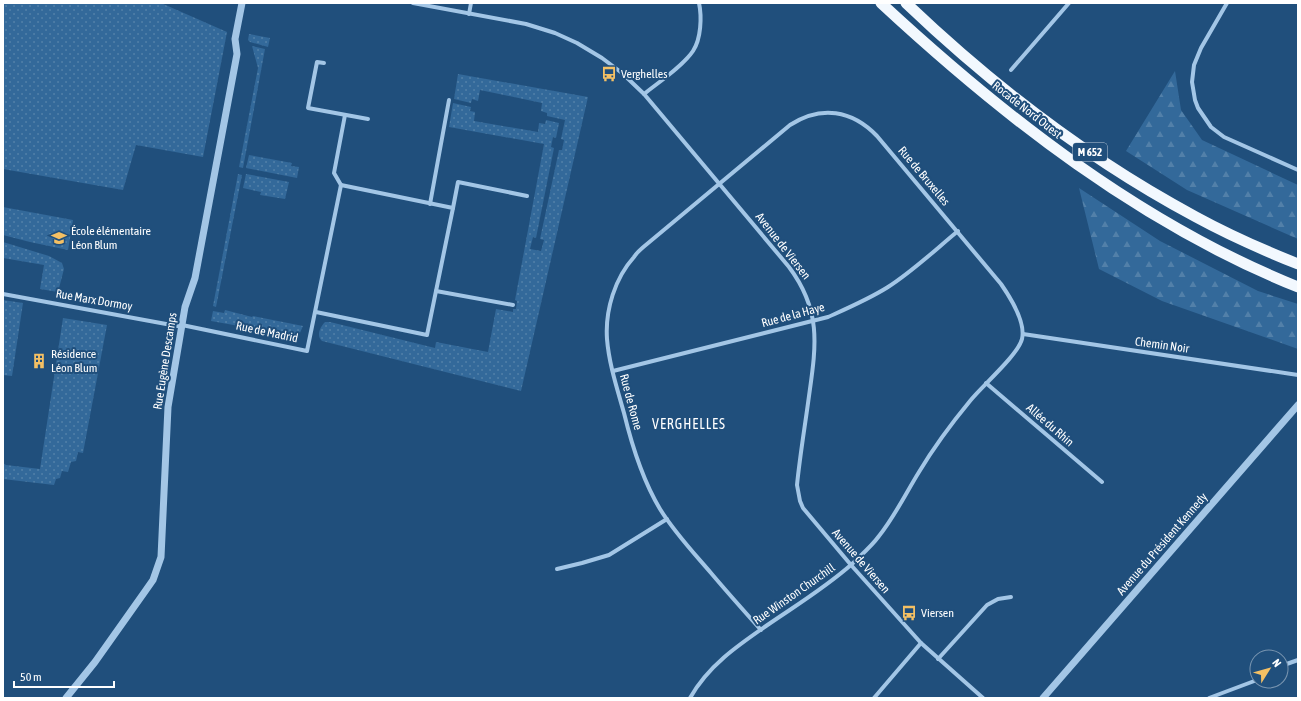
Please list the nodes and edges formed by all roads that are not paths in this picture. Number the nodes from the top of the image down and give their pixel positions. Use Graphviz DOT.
graph roads {
  1 [pos="242,3"];
  2 [pos="413,3"];
  3 [pos="471,3"];
  4 [pos="699,3"];
  5 [pos="881,3"];
  6 [pos="906,3"];
  7 [pos="912,3"];
  8 [pos="1069,3"];
  9 [pos="1227,3"];
  10 [pos="469,14"];
  11 [pos="932,27"];
  12 [pos="324,63"];
  13 [pos="1011,70"];
  14 [pos="644,94"];
  15 [pos="449,100"];
  16 [pos="345,115"];
  17 [pos="368,119"];
  18 [pos="1297,169"];
  19 [pos="719,183"];
  20 [pos="341,185"];
  21 [pos="527,196"];
  22 [pos="430,204"];
  23 [pos="453,208"];
  24 [pos="958,231"];
  25 [pos="1298,264"];
  26 [pos="1298,287"];
  27 [pos="436,291"];
  28 [pos="3,294"];
  29 [pos="513,305"];
  30 [pos="316,312"];
  31 [pos="813,321"];
  32 [pos="182,325"];
  33 [pos="1023,334"];
  34 [pos="613,371"];
  35 [pos="1298,375"];
  36 [pos="986,383"];
  37 [pos="1298,405"];
  38 [pos="1102,482"];
  39 [pos="667,518"];
  40 [pos="851,565"];
  41 [pos="557,569"];
  42 [pos="1011,597"];
  43 [pos="761,630"];
  44 [pos="921,643"];
  45 [pos="938,659"];
  46 [pos="1249,683"];
  47 [pos="66,698"];
  48 [pos="690,698"];
  49 [pos="874,698"];
  50 [pos="983,698"];
  51 [pos="1043,698"];
  52 [pos="1209,698"];
  1 -- 32 [label="street, Rue Eugène Descamps"];
  2 -- 10 [label="street, Avenue de Viersen"];
  3 -- 10 [label="street"];
  4 -- 14 [label="street"];
  5 -- 26 [label="highway, Rocade Nord Ouest / M 652"];
  6 -- 11 [label="highway, Rocade Nord Ouest / M 652"];
  7 -- 11 [label="highway"];
  8 -- 13 [label="street"];
  9 -- 18 [label="street"];
  10 -- 14 [label="street, Avenue de Viersen"];
  11 -- 25 [label="highway, Rocade Nord Ouest / M 652"];
  12 -- 16 [label="street"];
  14 -- 19 [label="street, Avenue de Viersen"];
  15 -- 22 [label="street"];
  16 -- 17 [label="street"];
  16 -- 20 [label="street, Rue de Madrid"];
  19 -- 24 [label="street, Rue de Bruxelles"];
  19 -- 31 [label="street, Avenue de Viersen"];
  19 -- 34 [label="street, Rue de Rome"];
  20 -- 22 [label="street"];
  20 -- 30 [label="street, Rue de Madrid"];
  21 -- 23 [label="street"];
  22 -- 23 [label="street"];
  23 -- 27 [label="street"];
  24 -- 31 [label="street, Rue de la Haye"];
  24 -- 33 [label="street, Rue de Bruxelles"];
  27 -- 29 [label="street"];
  27 -- 30 [label="street"];
  28 -- 32 [label="street, Rue Marx Dormoy"];
  30 -- 32 [label="street, Rue de Madrid"];
  31 -- 34 [label="street, Rue de la Haye"];
  31 -- 40 [label="street, Avenue de Viersen"];
  32 -- 47 [label="street, Rue Eugène Descamps"];
  33 -- 35 [label="street, Chemin Noir"];
  33 -- 36 [label="street"];
  34 -- 39 [label="street, Rue de Rome"];
  36 -- 38 [label="street, Allée du Rhin"];
  36 -- 40 [label="street, Rue Winston Churchill"];
  37 -- 51 [label="street, Avenue du Président Kennedy"];
  39 -- 41 [label="street"];
  39 -- 43 [label="street, Rue de Rome"];
  40 -- 43 [label="street, Rue Winston Churchill"];
  40 -- 44 [label="street, Avenue de Viersen"];
  42 -- 45 [label="street"];
  43 -- 48 [label="street, Rue Winston Churchill"];
  44 -- 45 [label="street, Avenue de Viersen"];
  44 -- 49 [label="street"];
  45 -- 50 [label="street, Avenue de Viersen"];
  46 -- 52 [label="street"];
}
